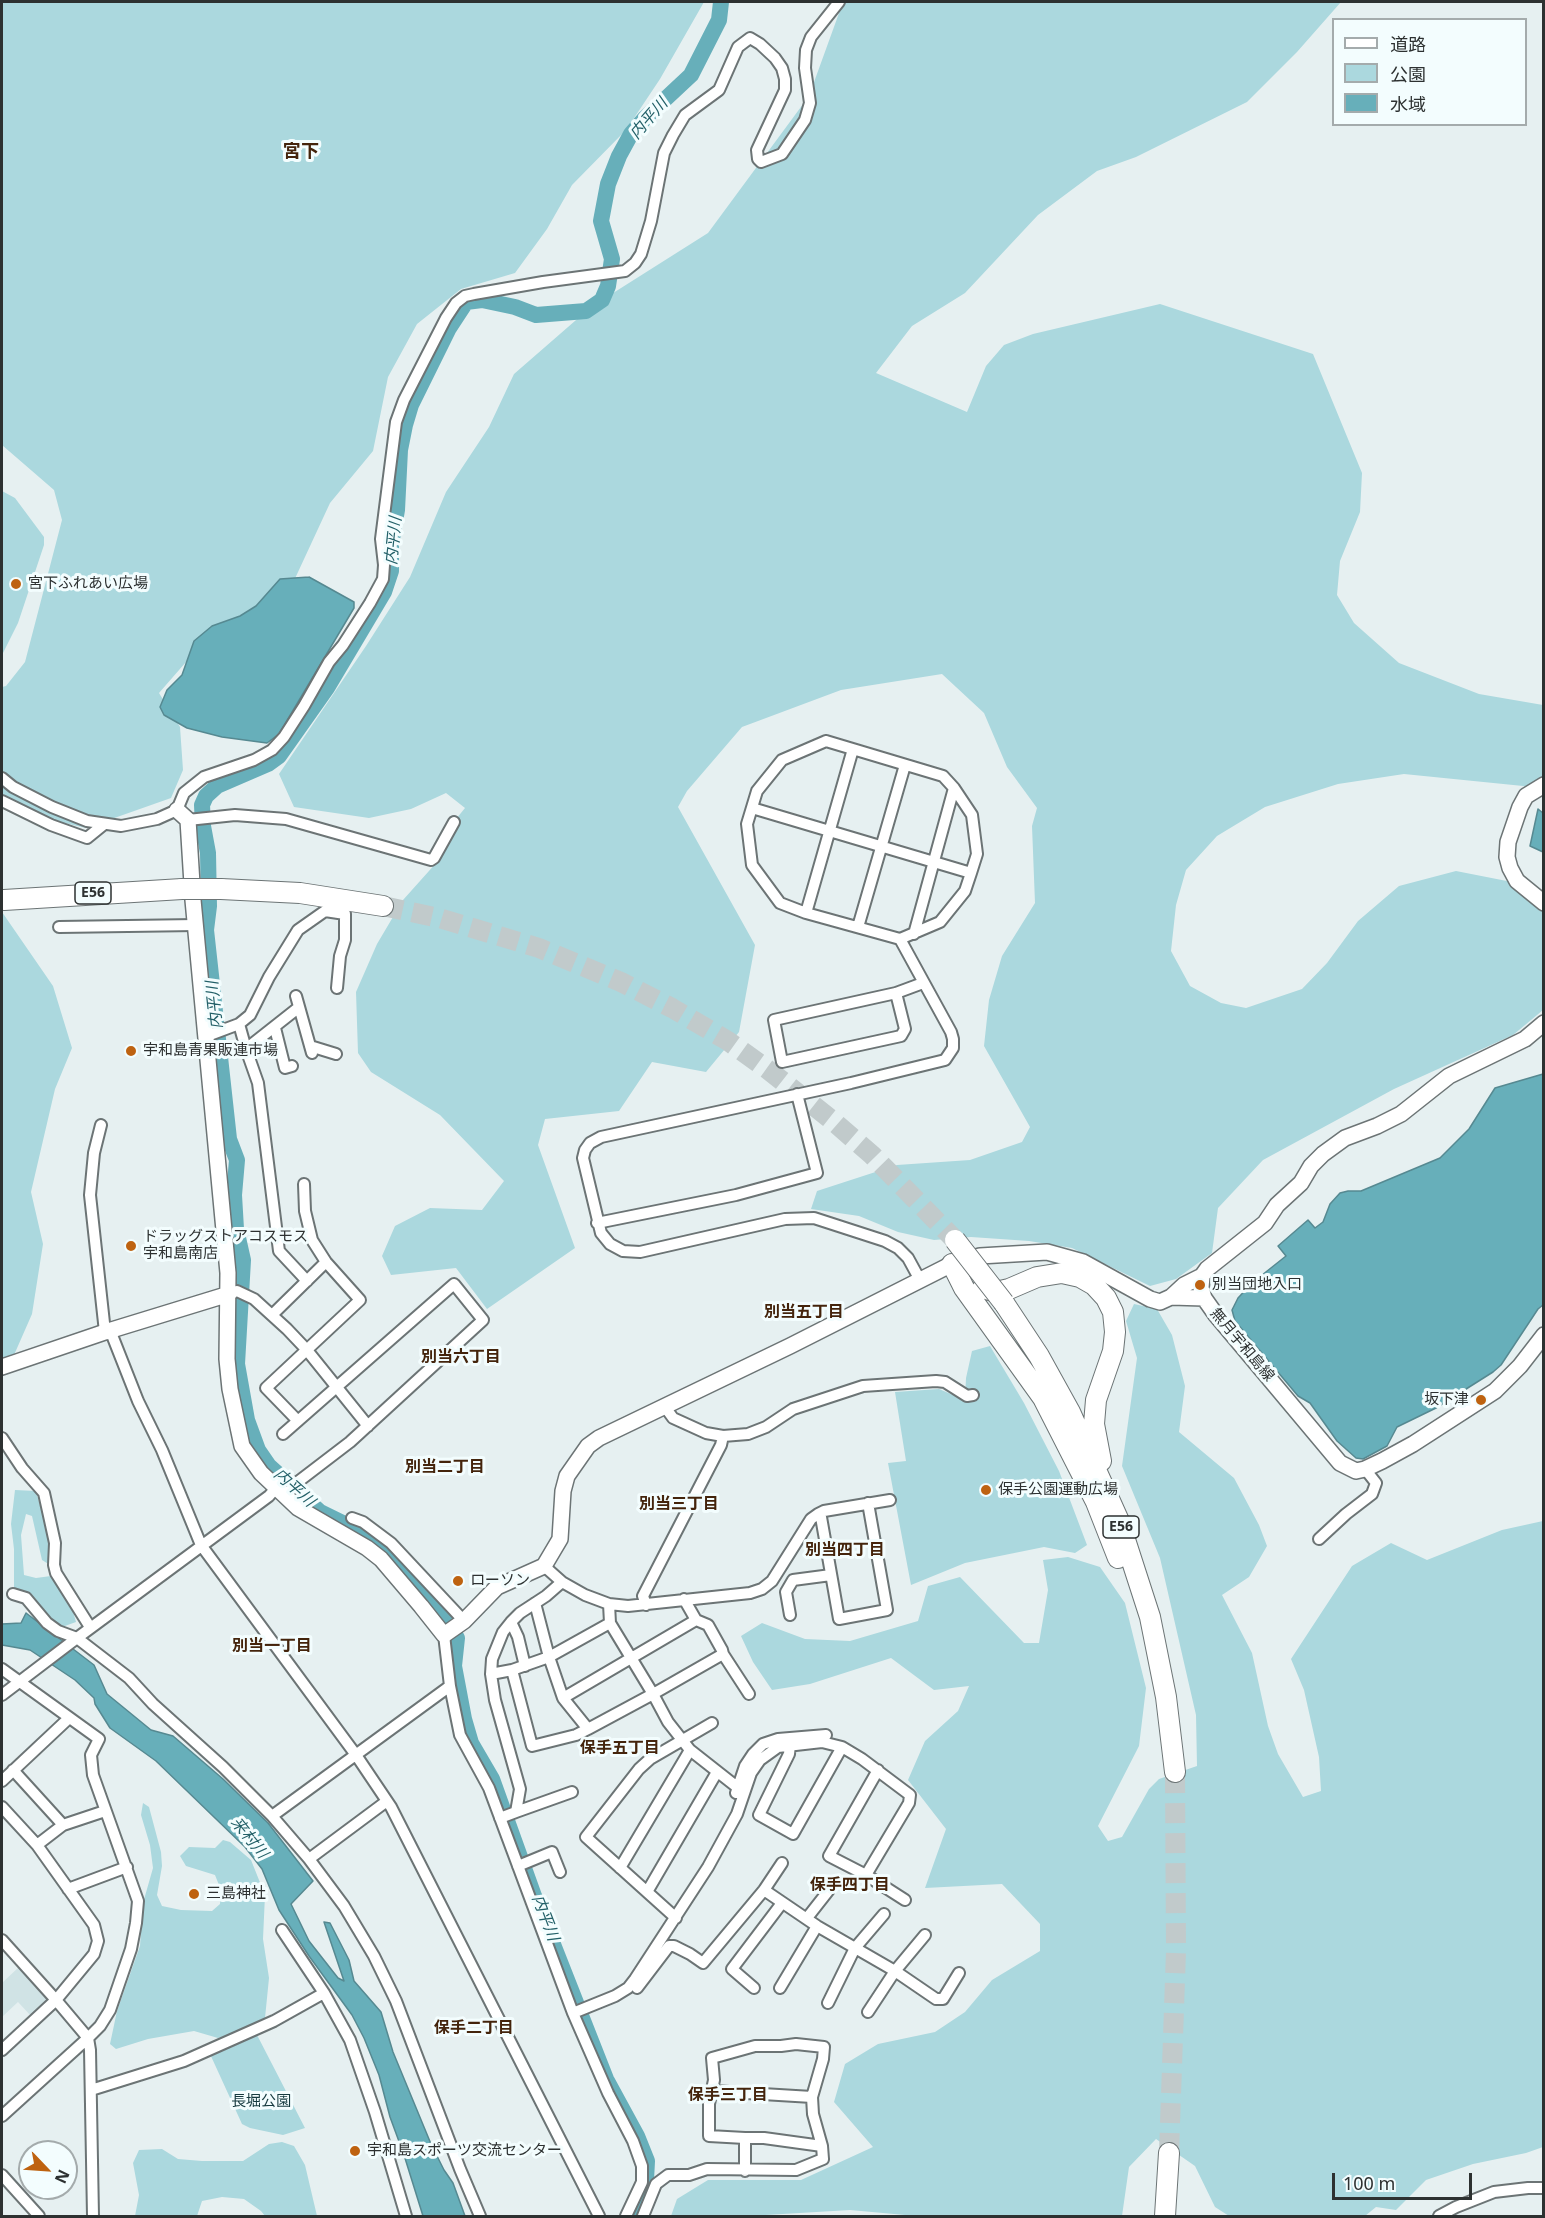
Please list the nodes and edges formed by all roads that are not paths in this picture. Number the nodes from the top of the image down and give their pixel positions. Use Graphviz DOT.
graph roads {
  1 [pos="840,2"];
  2 [pos="853,749"];
  3 [pos="905,765"];
  4 [pos="2,778"];
  5 [pos="1544,785"];
  6 [pos="954,788"];
  7 [pos="2,801"];
  8 [pos="752,808"];
  9 [pos="187,816"];
  10 [pos="454,822"];
  11 [pos="104,825"];
  12 [pos="830,831"];
  13 [pos="882,846"];
  14 [pos="934,861"];
  15 [pos="971,873"];
  16 [pos="4,900"];
  17 [pos="1544,903"];
  18 [pos="383,906"];
  19 [pos="806,913"];
  20 [pos="196,925"];
  21 [pos="59,927"];
  22 [pos="858,927"];
  23 [pos="914,934"];
  24 [pos="900,939"];
  25 [pos="923,983"];
  26 [pos="338,988"];
  27 [pos="896,993"];
  28 [pos="296,996"];
  29 [pos="298,1008"];
  30 [pos="1544,1023"];
  31 [pos="235,1025"];
  32 [pos="275,1028"];
  33 [pos="211,1035"];
  34 [pos="246,1049"];
  35 [pos="336,1054"];
  36 [pos="292,1066"];
  37 [pos="797,1094"];
  38 [pos="101,1125"];
  39 [pos="304,1184"];
  40 [pos="597,1223"];
  41 [pos="955,1240"];
  42 [pos="326,1262"];
  43 [pos="952,1264"];
  44 [pos="1202,1276"];
  45 [pos="920,1280"];
  46 [pos="307,1281"];
  47 [pos="233,1293"];
  48 [pos="1171,1298"];
  49 [pos="1204,1298"];
  50 [pos="272,1315"];
  51 [pos="107,1331"];
  52 [pos="1544,1335"];
  53 [pos="306,1349"];
  54 [pos="2,1367"];
  55 [pos="338,1387"];
  56 [pos="973,1395"];
  57 [pos="665,1407"];
  58 [pos="297,1421"];
  59 [pos="368,1426"];
  60 [pos="283,1434"];
  61 [pos="723,1436"];
  62 [pos="2,1438"];
  63 [pos="1365,1469"];
  64 [pos="283,1491"];
  65 [pos="890,1500"];
  66 [pos="868,1503"];
  67 [pos="818,1514"];
  68 [pos="352,1518"];
  69 [pos="1119,1521"];
  70 [pos="1318,1539"];
  71 [pos="201,1545"];
  72 [pos="544,1566"];
  73 [pos="831,1575"];
  74 [pos="562,1582"];
  75 [pos="13,1594"];
  76 [pos="684,1599"];
  77 [pos="535,1604"];
  78 [pos="609,1604"];
  79 [pos="646,1605"];
  80 [pos="790,1615"];
  81 [pos="696,1620"];
  82 [pos="511,1622"];
  83 [pos="610,1623"];
  84 [pos="90,1627"];
  85 [pos="454,1628"];
  86 [pos="72,1641"];
  87 [pos="723,1654"];
  88 [pos="549,1657"];
  89 [pos="632,1658"];
  90 [pos="525,1666"];
  91 [pos="2,1669"];
  92 [pos="512,1670"];
  93 [pos="491,1674"];
  94 [pos="22,1681"];
  95 [pos="450,1686"];
  96 [pos="653,1694"];
  97 [pos="749,1694"];
  98 [pos="2,1695"];
  99 [pos="1166,1697"];
  100 [pos="562,1698"];
  101 [pos="68,1719"];
  102 [pos="712,1723"];
  103 [pos="588,1729"];
  104 [pos="826,1735"];
  105 [pos="790,1745"];
  106 [pos="687,1746"];
  107 [pos="842,1748"];
  108 [pos="356,1755"];
  109 [pos="13,1770"];
  110 [pos="878,1770"];
  111 [pos="717,1772"];
  112 [pos="1175,1772"];
  113 [pos="2,1781"];
  114 [pos="737,1787"];
  115 [pos="572,1792"];
  116 [pos="387,1801"];
  117 [pos="2,1807"];
  118 [pos="105,1811"];
  119 [pos="737,1814"];
  120 [pos="507,1815"];
  121 [pos="272,1816"];
  122 [pos="63,1825"];
  123 [pos="37,1845"];
  124 [pos="309,1859"];
  125 [pos="782,1863"];
  126 [pos="522,1864"];
  127 [pos="127,1867"];
  128 [pos="620,1868"];
  129 [pos="560,1872"];
  130 [pos="866,1875"];
  131 [pos="68,1889"];
  132 [pos="764,1890"];
  133 [pos="829,1890"];
  134 [pos="647,1892"];
  135 [pos="904,1900"];
  136 [pos="782,1903"];
  137 [pos="884,1914"];
  138 [pos="676,1918"];
  139 [pos="807,1918"];
  140 [pos="817,1926"];
  141 [pos="282,1930"];
  142 [pos="925,1935"];
  143 [pos="2,1940"];
  144 [pos="855,1948"];
  145 [pos="895,1971"];
  146 [pos="959,1973"];
  147 [pos="628,1988"];
  148 [pos="754,1988"];
  149 [pos="780,1988"];
  150 [pos="324,1993"];
  151 [pos="56,2000"];
  152 [pos="828,2003"];
  153 [pos="578,2011"];
  154 [pos="868,2012"];
  155 [pos="88,2038"];
  156 [pos="2,2050"];
  157 [pos="91,2090"];
  158 [pos="713,2091"];
  159 [pos="812,2097"];
  160 [pos="2,2116"];
  161 [pos="745,2138"];
  162 [pos="822,2146"];
  163 [pos="1168,2153"];
  164 [pos="745,2171"];
  165 [pos="1167,2173"];
  166 [pos="2,2175"];
  167 [pos="1544,2188"];
  168 [pos="1459,2212"];
  169 [pos="39,2217"];
  170 [pos="93,2217"];
  171 [pos="406,2217"];
  172 [pos="480,2217"];
  173 [pos="599,2217"];
  174 [pos="626,2217"];
  175 [pos="643,2217"];
  176 [pos="1164,2217"];
  177 [pos="1172,2217"];
  178 [pos="1439,2217"];
  1 -- 9 [label="street"];
  2 -- 3 [label="street"];
  2 -- 8 [label="street"];
  2 -- 12 [label="street"];
  3 -- 6 [label="street"];
  3 -- 13 [label="street"];
  4 -- 11 [label="street"];
  5 -- 17 [label="street"];
  6 -- 14 [label="street"];
  6 -- 15 [label="street"];
  7 -- 11 [label="street"];
  8 -- 12 [label="street"];
  8 -- 19 [label="street"];
  9 -- 10 [label="street"];
  9 -- 11 [label="street"];
  9 -- 20 [label="street"];
  12 -- 13 [label="street"];
  12 -- 19 [label="street"];
  13 -- 14 [label="street"];
  13 -- 22 [label="street"];
  14 -- 15 [label="street"];
  14 -- 23 [label="street"];
  15 -- 23 [label="street"];
  16 -- 18 [label="highway, E56, bridge"];
  19 -- 22 [label="street"];
  20 -- 21 [label="street"];
  20 -- 33 [label="street"];
  22 -- 24 [label="street"];
  23 -- 24 [label="street"];
  24 -- 25 [label="street"];
  25 -- 27 [label="street"];
  25 -- 37 [label="street"];
  26 -- 31 [label="street"];
  27 -- 27 [label="street"];
  28 -- 29 [label="street"];
  29 -- 32 [label="street"];
  29 -- 35 [label="street"];
  30 -- 44 [label="street"];
  31 -- 33 [label="street"];
  31 -- 34 [label="street"];
  32 -- 34 [label="street"];
  32 -- 36 [label="street"];
  33 -- 47 [label="street"];
  34 -- 46 [label="street"];
  37 -- 40 [label="street"];
  37 -- 40 [label="street"];
  38 -- 51 [label="street"];
  39 -- 42 [label="street"];
  40 -- 45 [label="street"];
  41 -- 69 [label="highway, E56, bridge"];
  42 -- 46 [label="street"];
  42 -- 53 [label="street"];
  43 -- 45 [label="street"];
  43 -- 48 [label="street"];
  43 -- 69 [label="highway"];
  43 -- 99 [label="highway"];
  44 -- 48 [label="street"];
  44 -- 49 [label="street, 無月宇和島線"];
  45 -- 57 [label="street"];
  46 -- 50 [label="street"];
  47 -- 50 [label="street"];
  47 -- 51 [label="street"];
  47 -- 64 [label="street"];
  48 -- 49 [label="street"];
  49 -- 63 [label="street, 無月宇和島線"];
  50 -- 53 [label="street"];
  51 -- 54 [label="street"];
  51 -- 71 [label="street"];
  52 -- 63 [label="street"];
  53 -- 55 [label="street"];
  53 -- 58 [label="street"];
  55 -- 58 [label="street"];
  55 -- 59 [label="street"];
  55 -- 59 [label="street"];
  56 -- 61 [label="street"];
  57 -- 61 [label="street"];
  57 -- 72 [label="street"];
  58 -- 60 [label="street"];
  59 -- 64 [label="street"];
  61 -- 79 [label="street"];
  62 -- 84 [label="street"];
  63 -- 70 [label="street"];
  64 -- 71 [label="street"];
  64 -- 85 [label="street"];
  65 -- 66 [label="street"];
  66 -- 67 [label="street"];
  66 -- 73 [label="street"];
  67 -- 73 [label="street"];
  67 -- 76 [label="street"];
  68 -- 85 [label="street"];
  69 -- 99 [label="highway, E56"];
  71 -- 84 [label="street"];
  71 -- 108 [label="street"];
  72 -- 74 [label="street"];
  72 -- 85 [label="street"];
  73 -- 80 [label="street"];
  74 -- 77 [label="street"];
  74 -- 78 [label="street"];
  75 -- 86 [label="street"];
  76 -- 79 [label="street"];
  76 -- 81 [label="street"];
  77 -- 82 [label="street"];
  77 -- 88 [label="street"];
  78 -- 79 [label="street"];
  78 -- 83 [label="street"];
  81 -- 87 [label="street"];
  81 -- 89 [label="street"];
  82 -- 90 [label="street"];
  82 -- 93 [label="street"];
  83 -- 88 [label="street"];
  83 -- 89 [label="street"];
  84 -- 86 [label="street"];
  85 -- 95 [label="street"];
  86 -- 94 [label="street"];
  86 -- 121 [label="street"];
  87 -- 96 [label="street"];
  87 -- 97 [label="street"];
  88 -- 90 [label="street"];
  88 -- 100 [label="street"];
  89 -- 96 [label="street"];
  89 -- 100 [label="street"];
  90 -- 92 [label="street"];
  91 -- 94 [label="street"];
  92 -- 93 [label="street"];
  92 -- 103 [label="street"];
  93 -- 120 [label="street"];
  94 -- 98 [label="street"];
  94 -- 101 [label="street"];
  95 -- 108 [label="street"];
  95 -- 120 [label="street"];
  96 -- 103 [label="street"];
  96 -- 106 [label="street"];
  99 -- 112 [label="highway, E56"];
  100 -- 103 [label="street"];
  101 -- 109 [label="street"];
  101 -- 118 [label="street"];
  102 -- 106 [label="street"];
  104 -- 114 [label="street"];
  105 -- 107 [label="street"];
  105 -- 107 [label="street"];
  105 -- 119 [label="street"];
  106 -- 111 [label="street"];
  106 -- 128 [label="street"];
  106 -- 128 [label="street"];
  107 -- 110 [label="street"];
  108 -- 116 [label="street"];
  108 -- 121 [label="street"];
  109 -- 113 [label="street"];
  109 -- 122 [label="street"];
  110 -- 130 [label="street"];
  110 -- 130 [label="street"];
  111 -- 114 [label="street"];
  111 -- 134 [label="street"];
  114 -- 119 [label="street"];
  115 -- 120 [label="street"];
  116 -- 124 [label="street"];
  116 -- 173 [label="street"];
  117 -- 123 [label="street"];
  118 -- 122 [label="street"];
  118 -- 127 [label="street"];
  119 -- 138 [label="street"];
  120 -- 126 [label="street"];
  121 -- 124 [label="street"];
  122 -- 123 [label="street"];
  123 -- 131 [label="street"];
  124 -- 172 [label="street"];
  125 -- 132 [label="street"];
  126 -- 129 [label="street"];
  126 -- 153 [label="street"];
  127 -- 131 [label="street"];
  127 -- 155 [label="street"];
  128 -- 134 [label="street"];
  130 -- 135 [label="street"];
  131 -- 151 [label="street"];
  132 -- 136 [label="street"];
  132 -- 147 [label="street"];
  133 -- 139 [label="street"];
  134 -- 138 [label="street"];
  136 -- 139 [label="street"];
  136 -- 148 [label="street"];
  137 -- 144 [label="street"];
  138 -- 147 [label="street"];
  139 -- 140 [label="street"];
  140 -- 144 [label="street"];
  140 -- 149 [label="street"];
  141 -- 150 [label="street"];
  142 -- 145 [label="street"];
  143 -- 151 [label="street"];
  144 -- 145 [label="street"];
  144 -- 152 [label="street"];
  145 -- 146 [label="street"];
  145 -- 154 [label="street"];
  147 -- 153 [label="street"];
  150 -- 157 [label="street"];
  150 -- 171 [label="street"];
  151 -- 155 [label="street"];
  151 -- 156 [label="street"];
  153 -- 174 [label="street"];
  155 -- 157 [label="street"];
  155 -- 160 [label="street"];
  157 -- 170 [label="street"];
  158 -- 159 [label="street"];
  158 -- 159 [label="street"];
  158 -- 161 [label="street"];
  159 -- 162 [label="street"];
  161 -- 162 [label="street"];
  161 -- 164 [label="street"];
  162 -- 164 [label="street"];
  163 -- 165 [label="highway"];
  164 -- 175 [label="street"];
  165 -- 176 [label="highway"];
  165 -- 177 [label="highway"];
  166 -- 169 [label="street"];
  167 -- 168 [label="street"];
  168 -- 178 [label="street"];
}
